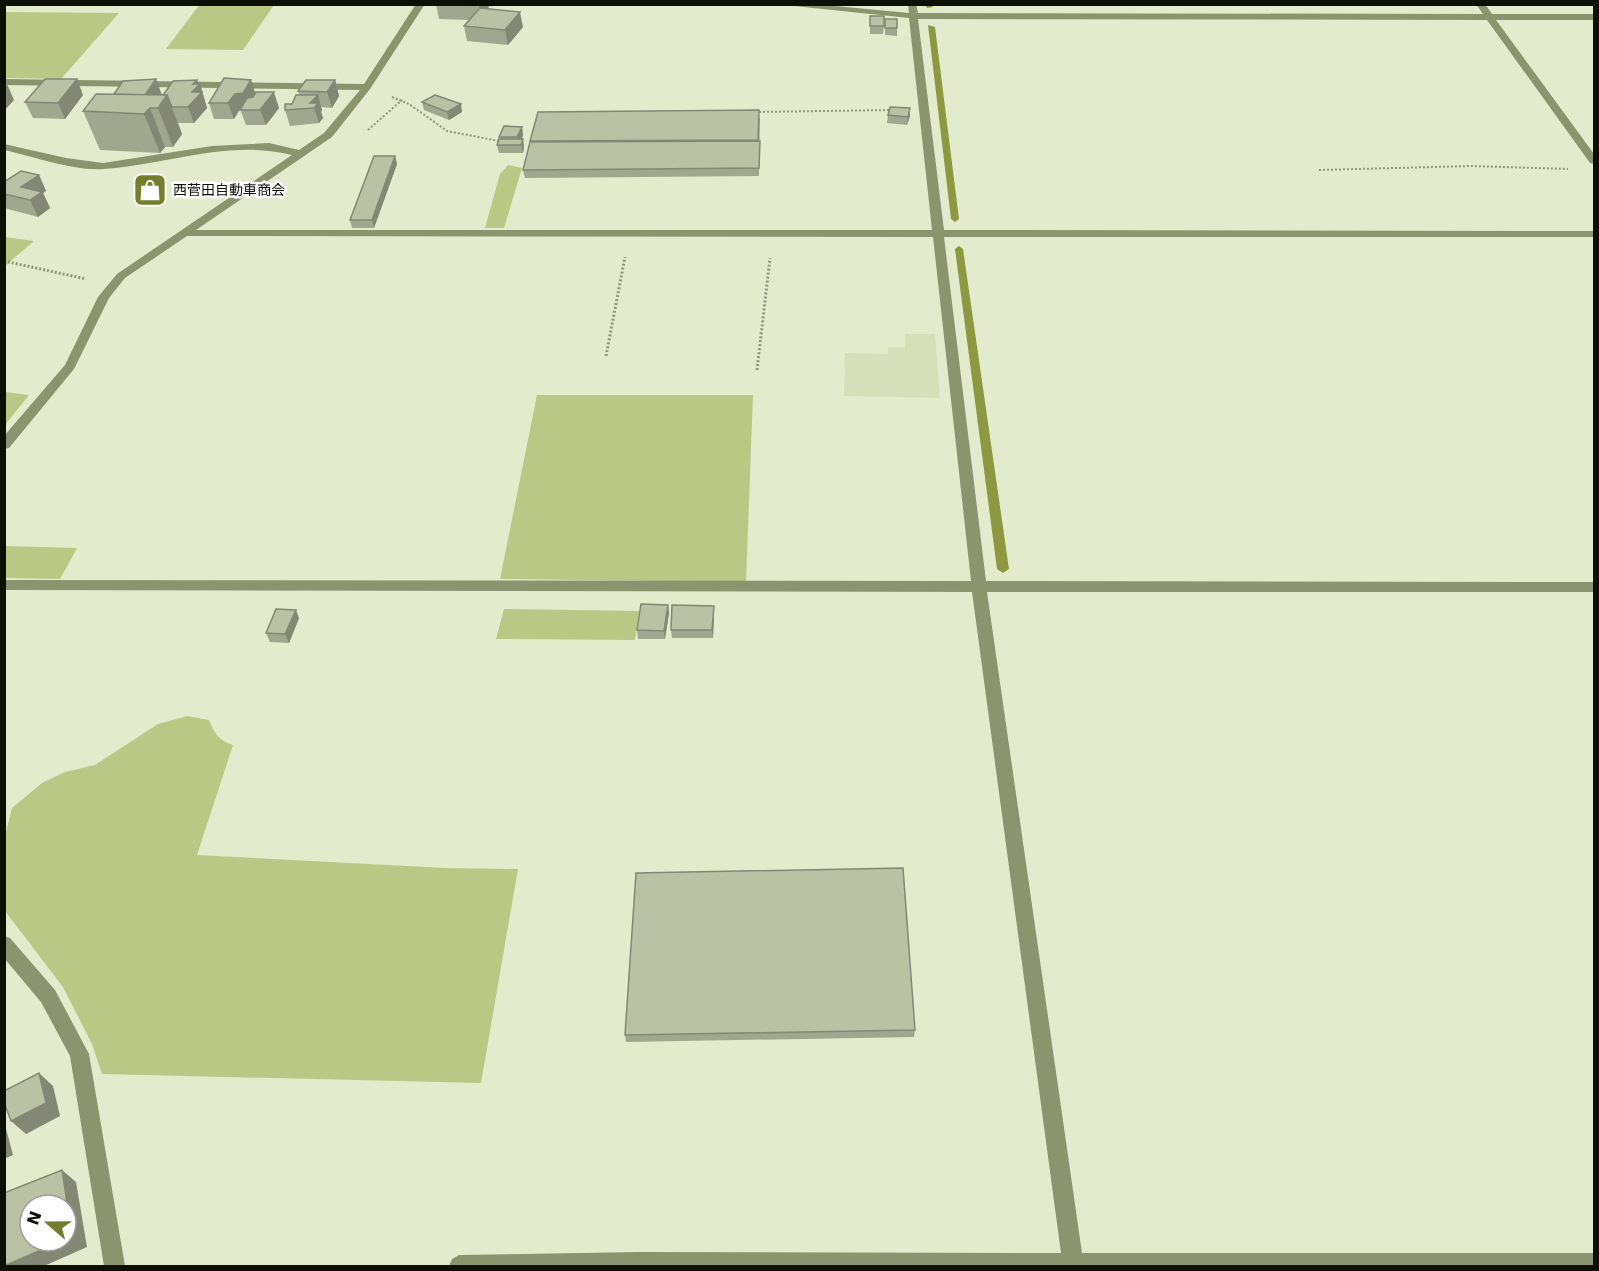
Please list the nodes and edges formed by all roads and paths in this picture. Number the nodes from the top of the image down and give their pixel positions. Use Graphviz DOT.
graph roads {
  1 [pos="421,4"];
  2 [pos="779,4"];
  3 [pos="1480,4"];
  4 [pos="913,10"];
  5 [pos="1490,17"];
  6 [pos="1594,17"];
  7 [pos="4,82"];
  8 [pos="367,87"];
  9 [pos="402,100"];
  10 [pos="926,110"];
  11 [pos="750,112"];
  12 [pos="367,131"];
  13 [pos="499,141"];
  14 [pos="4,147"];
  15 [pos="301,154"];
  16 [pos="1594,161"];
  17 [pos="1572,169"];
  18 [pos="1319,170"];
  19 [pos="185,233"];
  20 [pos="630,233"];
  21 [pos="773,233"];
  22 [pos="939,233"];
  23 [pos="1594,234"];
  24 [pos="4,261"];
  25 [pos="113,284"];
  26 [pos="606,356"];
  27 [pos="757,370"];
  28 [pos="4,446"];
  29 [pos="4,585"];
  30 [pos="979,587"];
  31 [pos="1594,587"];
  32 [pos="4,944"];
  33 [pos="1073,1264"];
  34 [pos="1594,1264"];
  35 [pos="115,1266"];
  36 [pos="459,1266"];
  1 -- 8 [label="street"];
  2 -- 4 [label="street"];
  3 -- 5 [label="street"];
  4 -- 5 [label="street"];
  4 -- 10 [label="street"];
  5 -- 6 [label="street"];
  5 -- 16 [label="street"];
  7 -- 8 [label="street"];
  8 -- 9 [label="path"];
  8 -- 15 [label="street"];
  9 -- 12 [label="path"];
  9 -- 13 [label="path"];
  10 -- 11 [label="path"];
  10 -- 22 [label="street"];
  14 -- 15 [label="street"];
  15 -- 19 [label="street"];
  17 -- 18 [label="path"];
  19 -- 20 [label="street"];
  19 -- 25 [label="street"];
  20 -- 21 [label="street"];
  20 -- 26 [label="path"];
  21 -- 22 [label="street"];
  21 -- 27 [label="path"];
  22 -- 23 [label="street"];
  22 -- 30 [label="street"];
  24 -- 25 [label="path"];
  25 -- 28 [label="street"];
  29 -- 30 [label="street"];
  30 -- 31 [label="street"];
  30 -- 33 [label="street"];
  32 -- 35 [label="street"];
  33 -- 34 [label="street"];
  33 -- 36 [label="street"];
}
